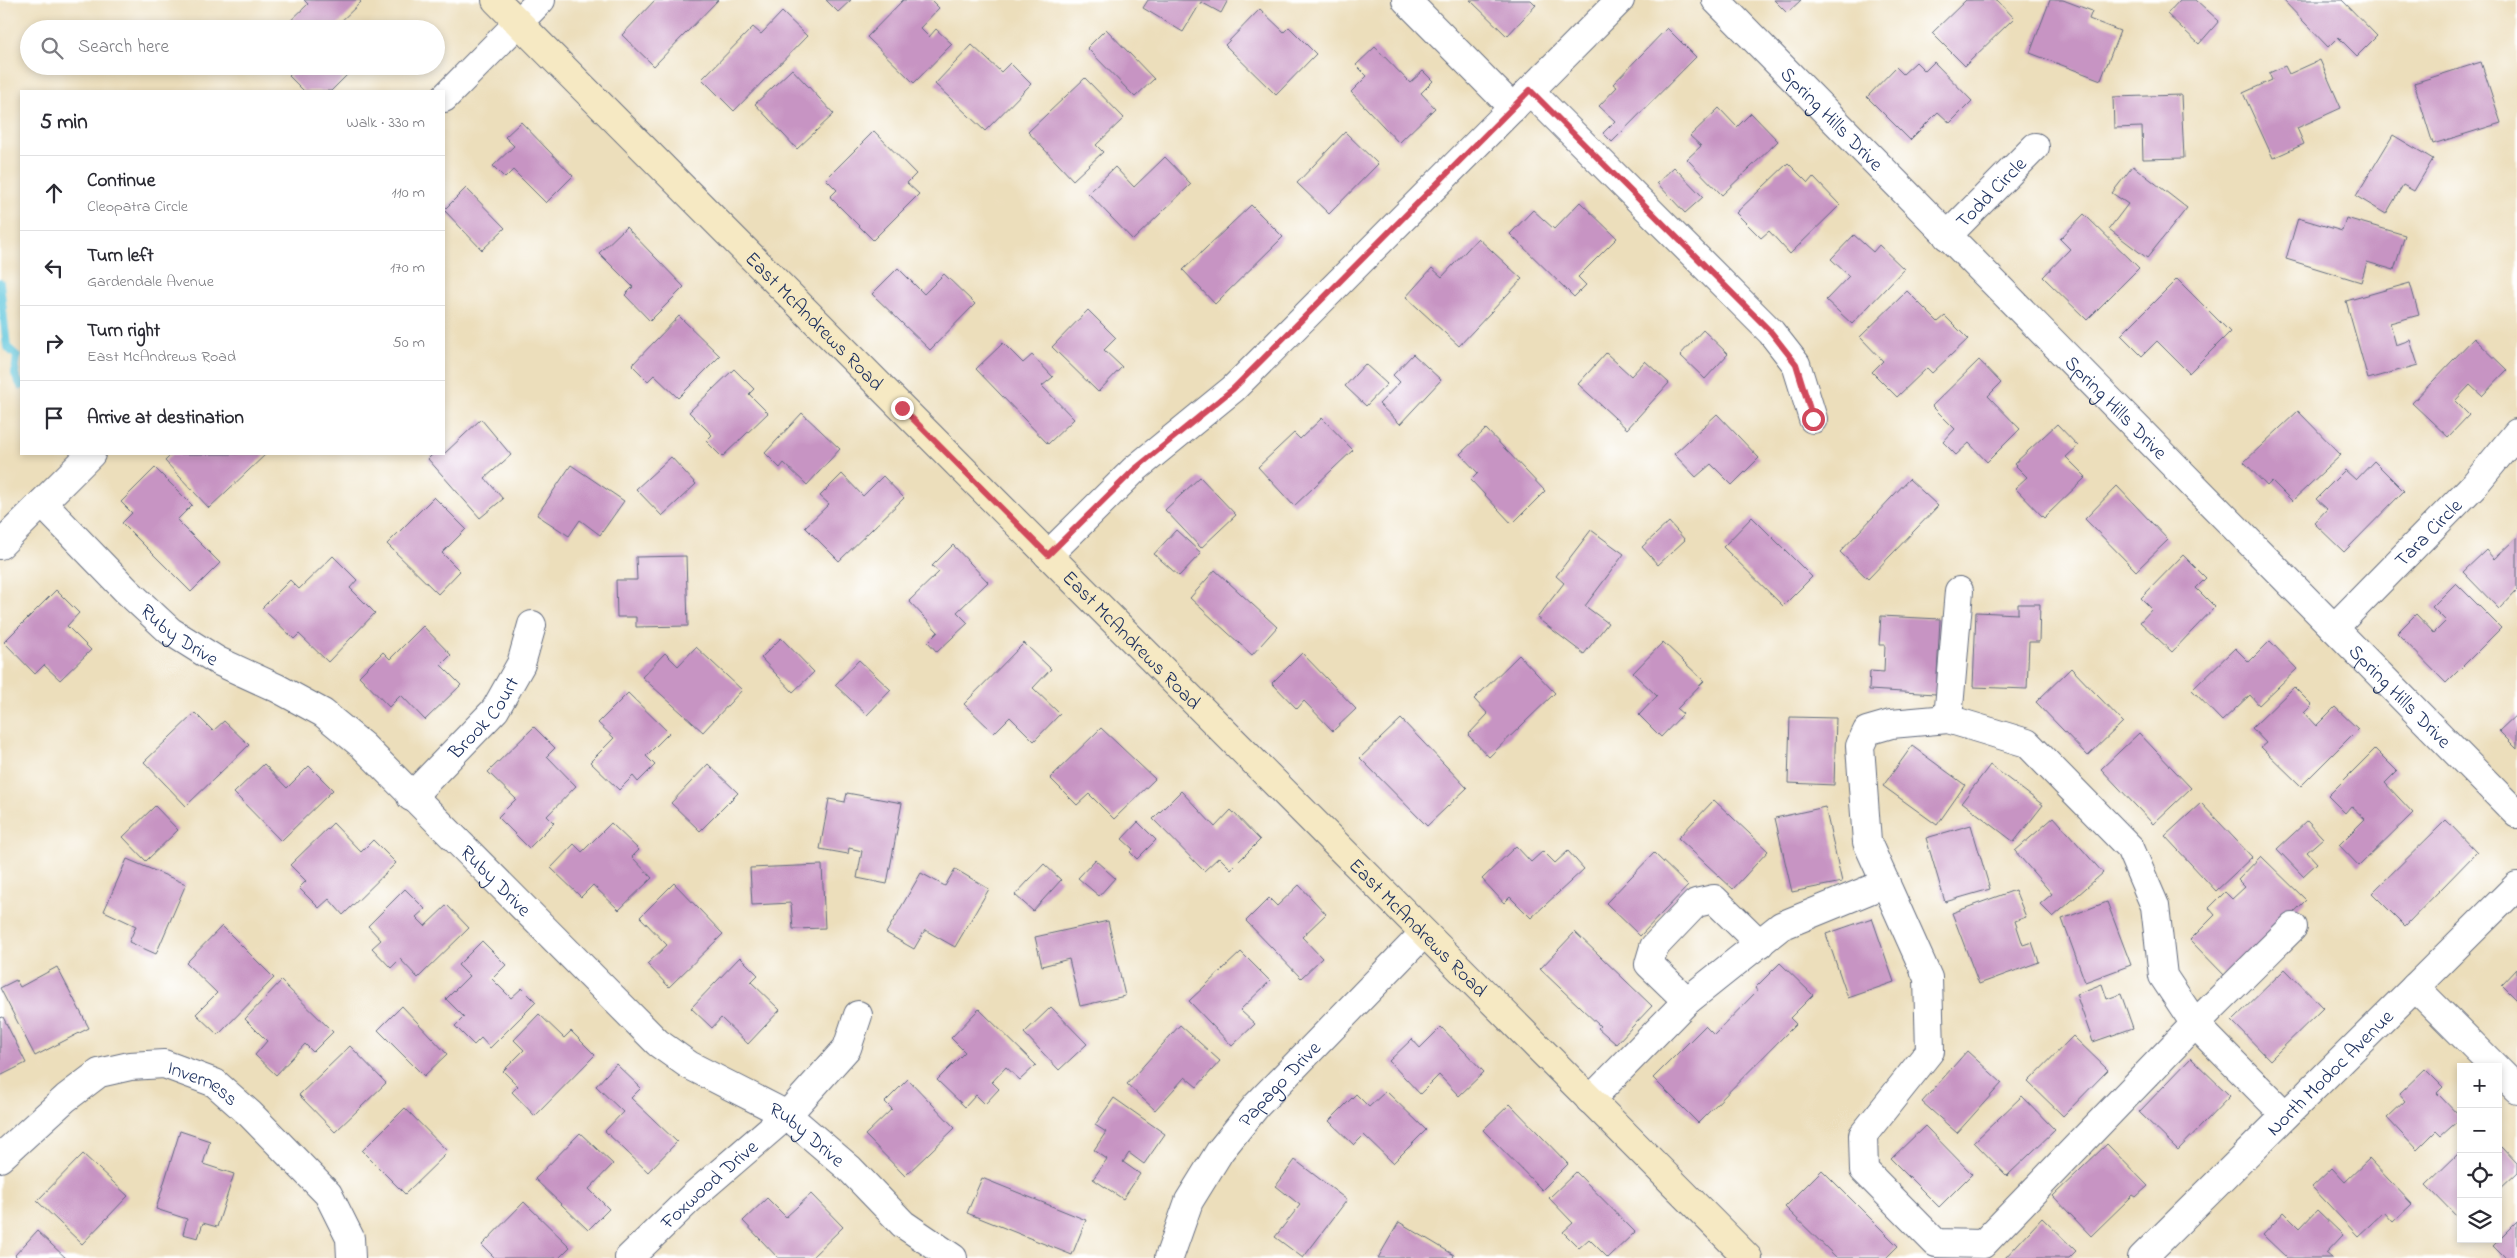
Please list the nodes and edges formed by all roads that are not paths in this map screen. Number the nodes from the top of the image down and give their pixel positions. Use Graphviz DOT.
graph roads {
  1 [pos="496,0"];
  2 [pos="541,0"];
  3 [pos="1406,0"];
  4 [pos="1620,0"];
  5 [pos="1716,0"];
  6 [pos="519,23"];
  7 [pos="445,97"];
  8 [pos="1522,99"];
  9 [pos="2035,147"];
  10 [pos="1948,236"];
  11 [pos="1813,419"];
  12 [pos="2517,434"];
  13 [pos="91,455"];
  14 [pos="42,503"];
  15 [pos="0,545"];
  16 [pos="1048,555"];
  17 [pos="1959,591"];
  18 [pos="532,625"];
  19 [pos="2334,628"];
  20 [pos="1948,719"];
  21 [pos="411,797"];
  22 [pos="2517,814"];
  23 [pos="1886,883"];
  24 [pos="2517,886"];
  25 [pos="2293,927"];
  26 [pos="1424,934"];
  27 [pos="1760,944"];
  28 [pos="2415,987"];
  29 [pos="1687,1001"];
  30 [pos="858,1015"];
  31 [pos="2195,1024"];
  32 [pos="2491,1063"];
  33 [pos="2502,1074"];
  34 [pos="2517,1089"];
  35 [pos="1590,1100"];
  36 [pos="787,1115"];
  37 [pos="2285,1115"];
  38 [pos="0,1158"];
  39 [pos="351,1258"];
  40 [pos="629,1258"];
  41 [pos="953,1258"];
  42 [pos="1169,1258"];
  43 [pos="1748,1258"];
  44 [pos="2142,1258"];
  1 -- 6 [label="main road, East McAndrews Road"];
  2 -- 6 [label="street"];
  3 -- 8 [label="street"];
  4 -- 8 [label="street"];
  5 -- 10 [label="street, Spring Hills Drive"];
  6 -- 7 [label="street"];
  6 -- 16 [label="main road, East McAndrews Road"];
  8 -- 11 [label="street"];
  8 -- 16 [label="street"];
  9 -- 10 [label="street, Todd Circle"];
  10 -- 19 [label="street, Spring Hills Drive"];
  12 -- 19 [label="street, Tara Circle"];
  13 -- 14 [label="street"];
  14 -- 15 [label="street"];
  14 -- 21 [label="street, Ruby Drive"];
  16 -- 26 [label="main road, East McAndrews Road"];
  17 -- 20 [label="street"];
  18 -- 21 [label="street, Brook Court"];
  19 -- 22 [label="street, Spring Hills Drive"];
  20 -- 23 [label="street"];
  20 -- 31 [label="street"];
  21 -- 36 [label="street, Ruby Drive"];
  23 -- 27 [label="street"];
  23 -- 31 [label="street"];
  24 -- 28 [label="street, North Modoc Avenue"];
  25 -- 31 [label="street"];
  26 -- 35 [label="main road, East McAndrews Road"];
  26 -- 42 [label="street, Papago Drive"];
  27 -- 29 [label="street"];
  27 -- 29 [label="street"];
  28 -- 32 [label="street"];
  28 -- 37 [label="street, North Modoc Avenue"];
  29 -- 35 [label="street"];
  30 -- 36 [label="street, Foxwood Drive"];
  31 -- 37 [label="street"];
  33 -- 34 [label="street"];
  35 -- 43 [label="main road, East McAndrews Road"];
  36 -- 40 [label="street, Foxwood Drive"];
  36 -- 41 [label="street, Ruby Drive"];
  37 -- 44 [label="street, North Modoc Avenue"];
  38 -- 39 [label="street, Inverness"];
}
